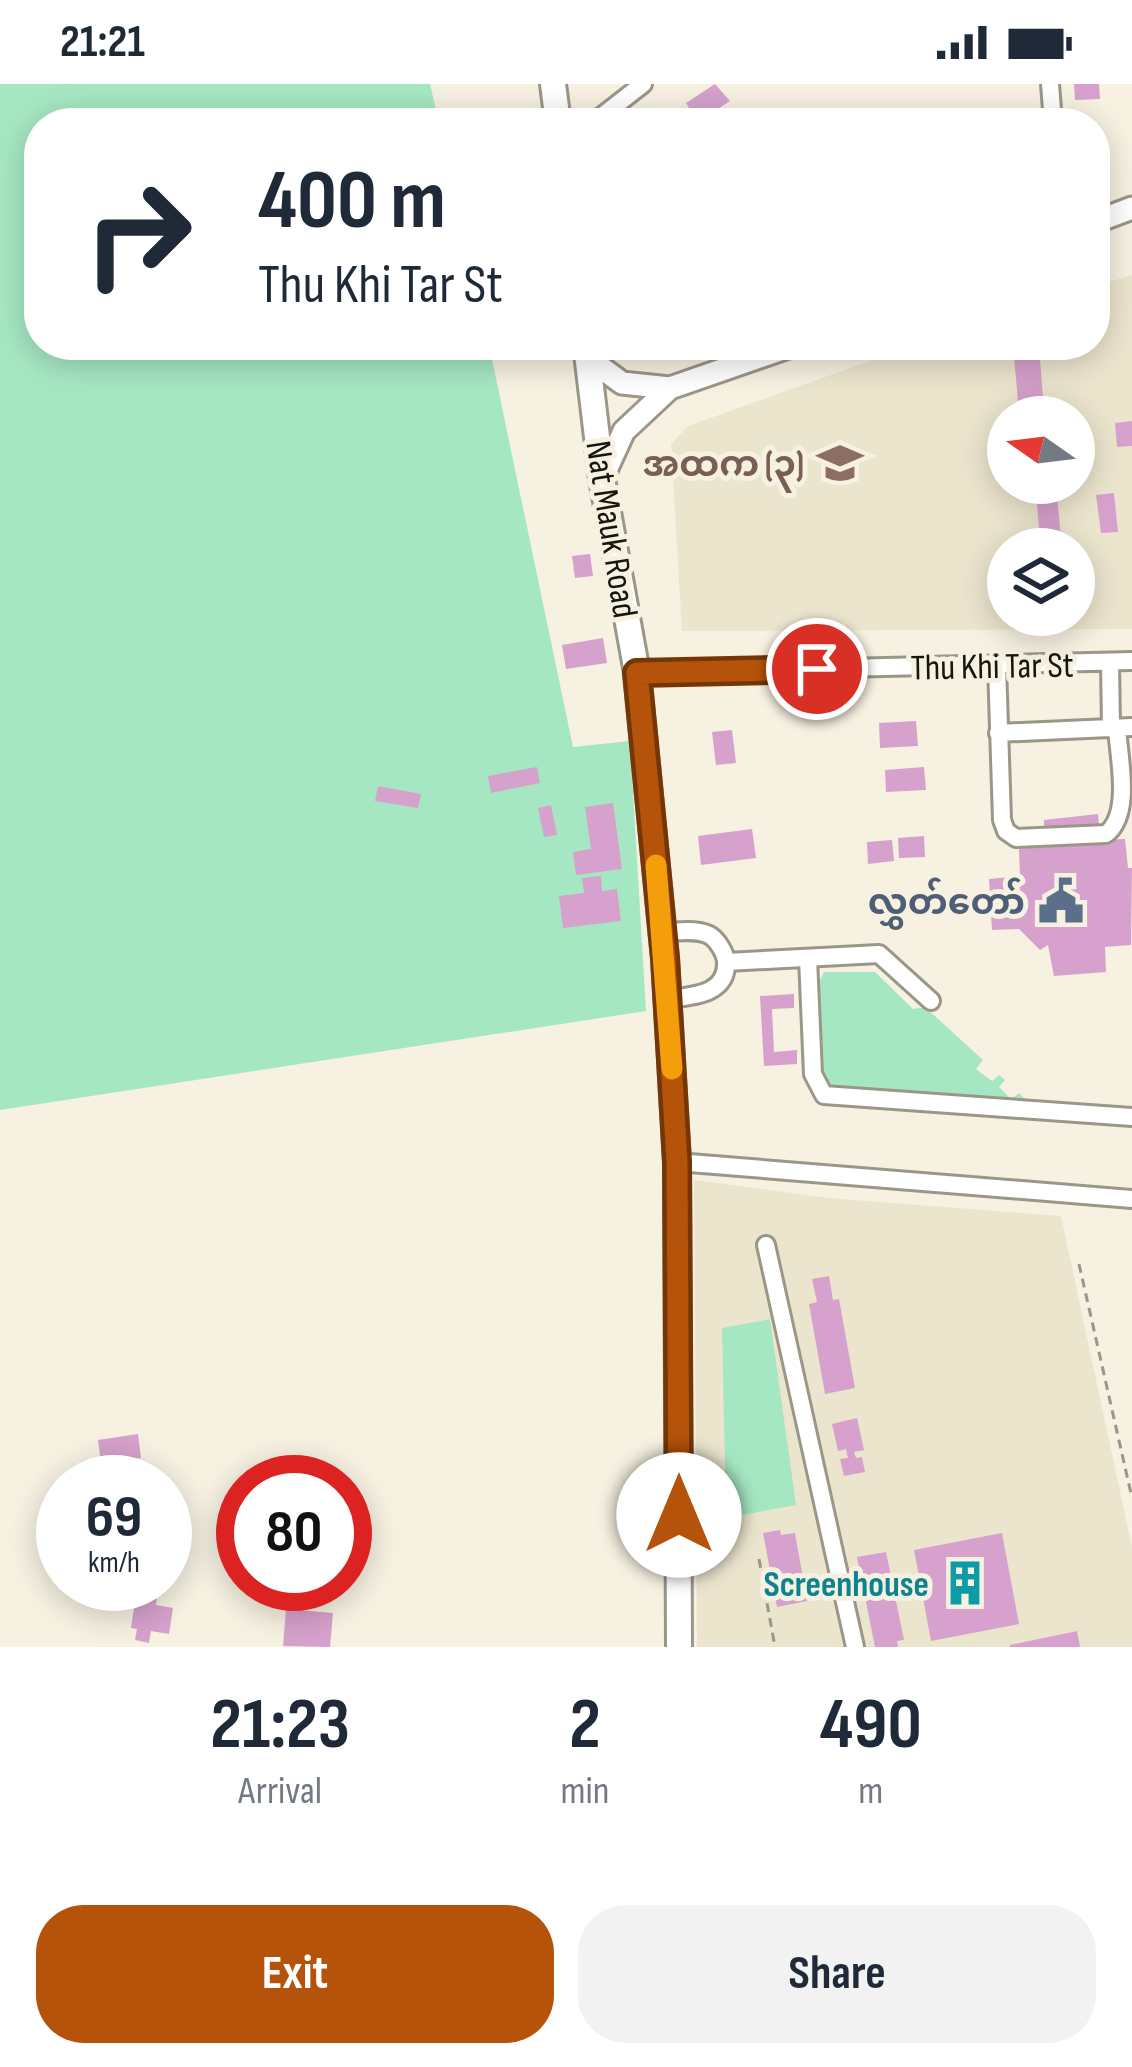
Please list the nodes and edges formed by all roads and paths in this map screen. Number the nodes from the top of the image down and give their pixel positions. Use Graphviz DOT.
graph roads {
  1 [pos="643,84"];
  2 [pos="612,108"];
  3 [pos="588,360"];
  4 [pos="596,360"];
  5 [pos="751,360"];
  6 [pos="670,388"];
  7 [pos="602,479"];
  8 [pos="1132,661"];
  9 [pos="1110,662"];
  10 [pos="997,664"];
  11 [pos="637,673"];
  12 [pos="1120,728"];
  13 [pos="998,734"];
  14 [pos="663,932"];
  15 [pos="808,958"];
  16 [pos="726,962"];
  17 [pos="668,999"];
  18 [pos="931,1001"];
  19 [pos="1132,1117"];
  20 [pos="677,1162"];
  21 [pos="1132,1199"];
  22 [pos="766,1245"];
  23 [pos="1079,1264"];
  24 [pos="1132,1498"];
  25 [pos="759,1559"];
  26 [pos="679,1647"];
  27 [pos="775,1647"];
  28 [pos="855,1647"];
  1 -- 2 [label="street"];
  3 -- 7 [label="highway, Nat Mauk Road"];
  4 -- 6 [label="main road"];
  5 -- 6 [label="main road"];
  6 -- 7 [label="main road"];
  7 -- 11 [label="highway, Nat Mauk Road"];
  8 -- 9 [label="street, Thu Khi Tar St"];
  9 -- 10 [label="street, Thu Khi Tar St"];
  9 -- 12 [label="street"];
  10 -- 11 [label="street, Thu Khi Tar St"];
  10 -- 13 [label="street"];
  11 -- 14 [label="highway, Nat Mauk Road"];
  12 -- 13 [label="street"];
  12 -- 13 [label="street"];
  14 -- 16 [label="street"];
  14 -- 17 [label="highway, Nat Mauk Road"];
  15 -- 16 [label="street"];
  15 -- 18 [label="street"];
  15 -- 19 [label="street"];
  16 -- 17 [label="street"];
  17 -- 20 [label="highway, Nat Mauk Road"];
  20 -- 21 [label="street"];
  20 -- 26 [label="highway, Nat Mauk Road"];
  22 -- 28 [label="street"];
  23 -- 24 [label="path"];
  25 -- 27 [label="path"];
}
